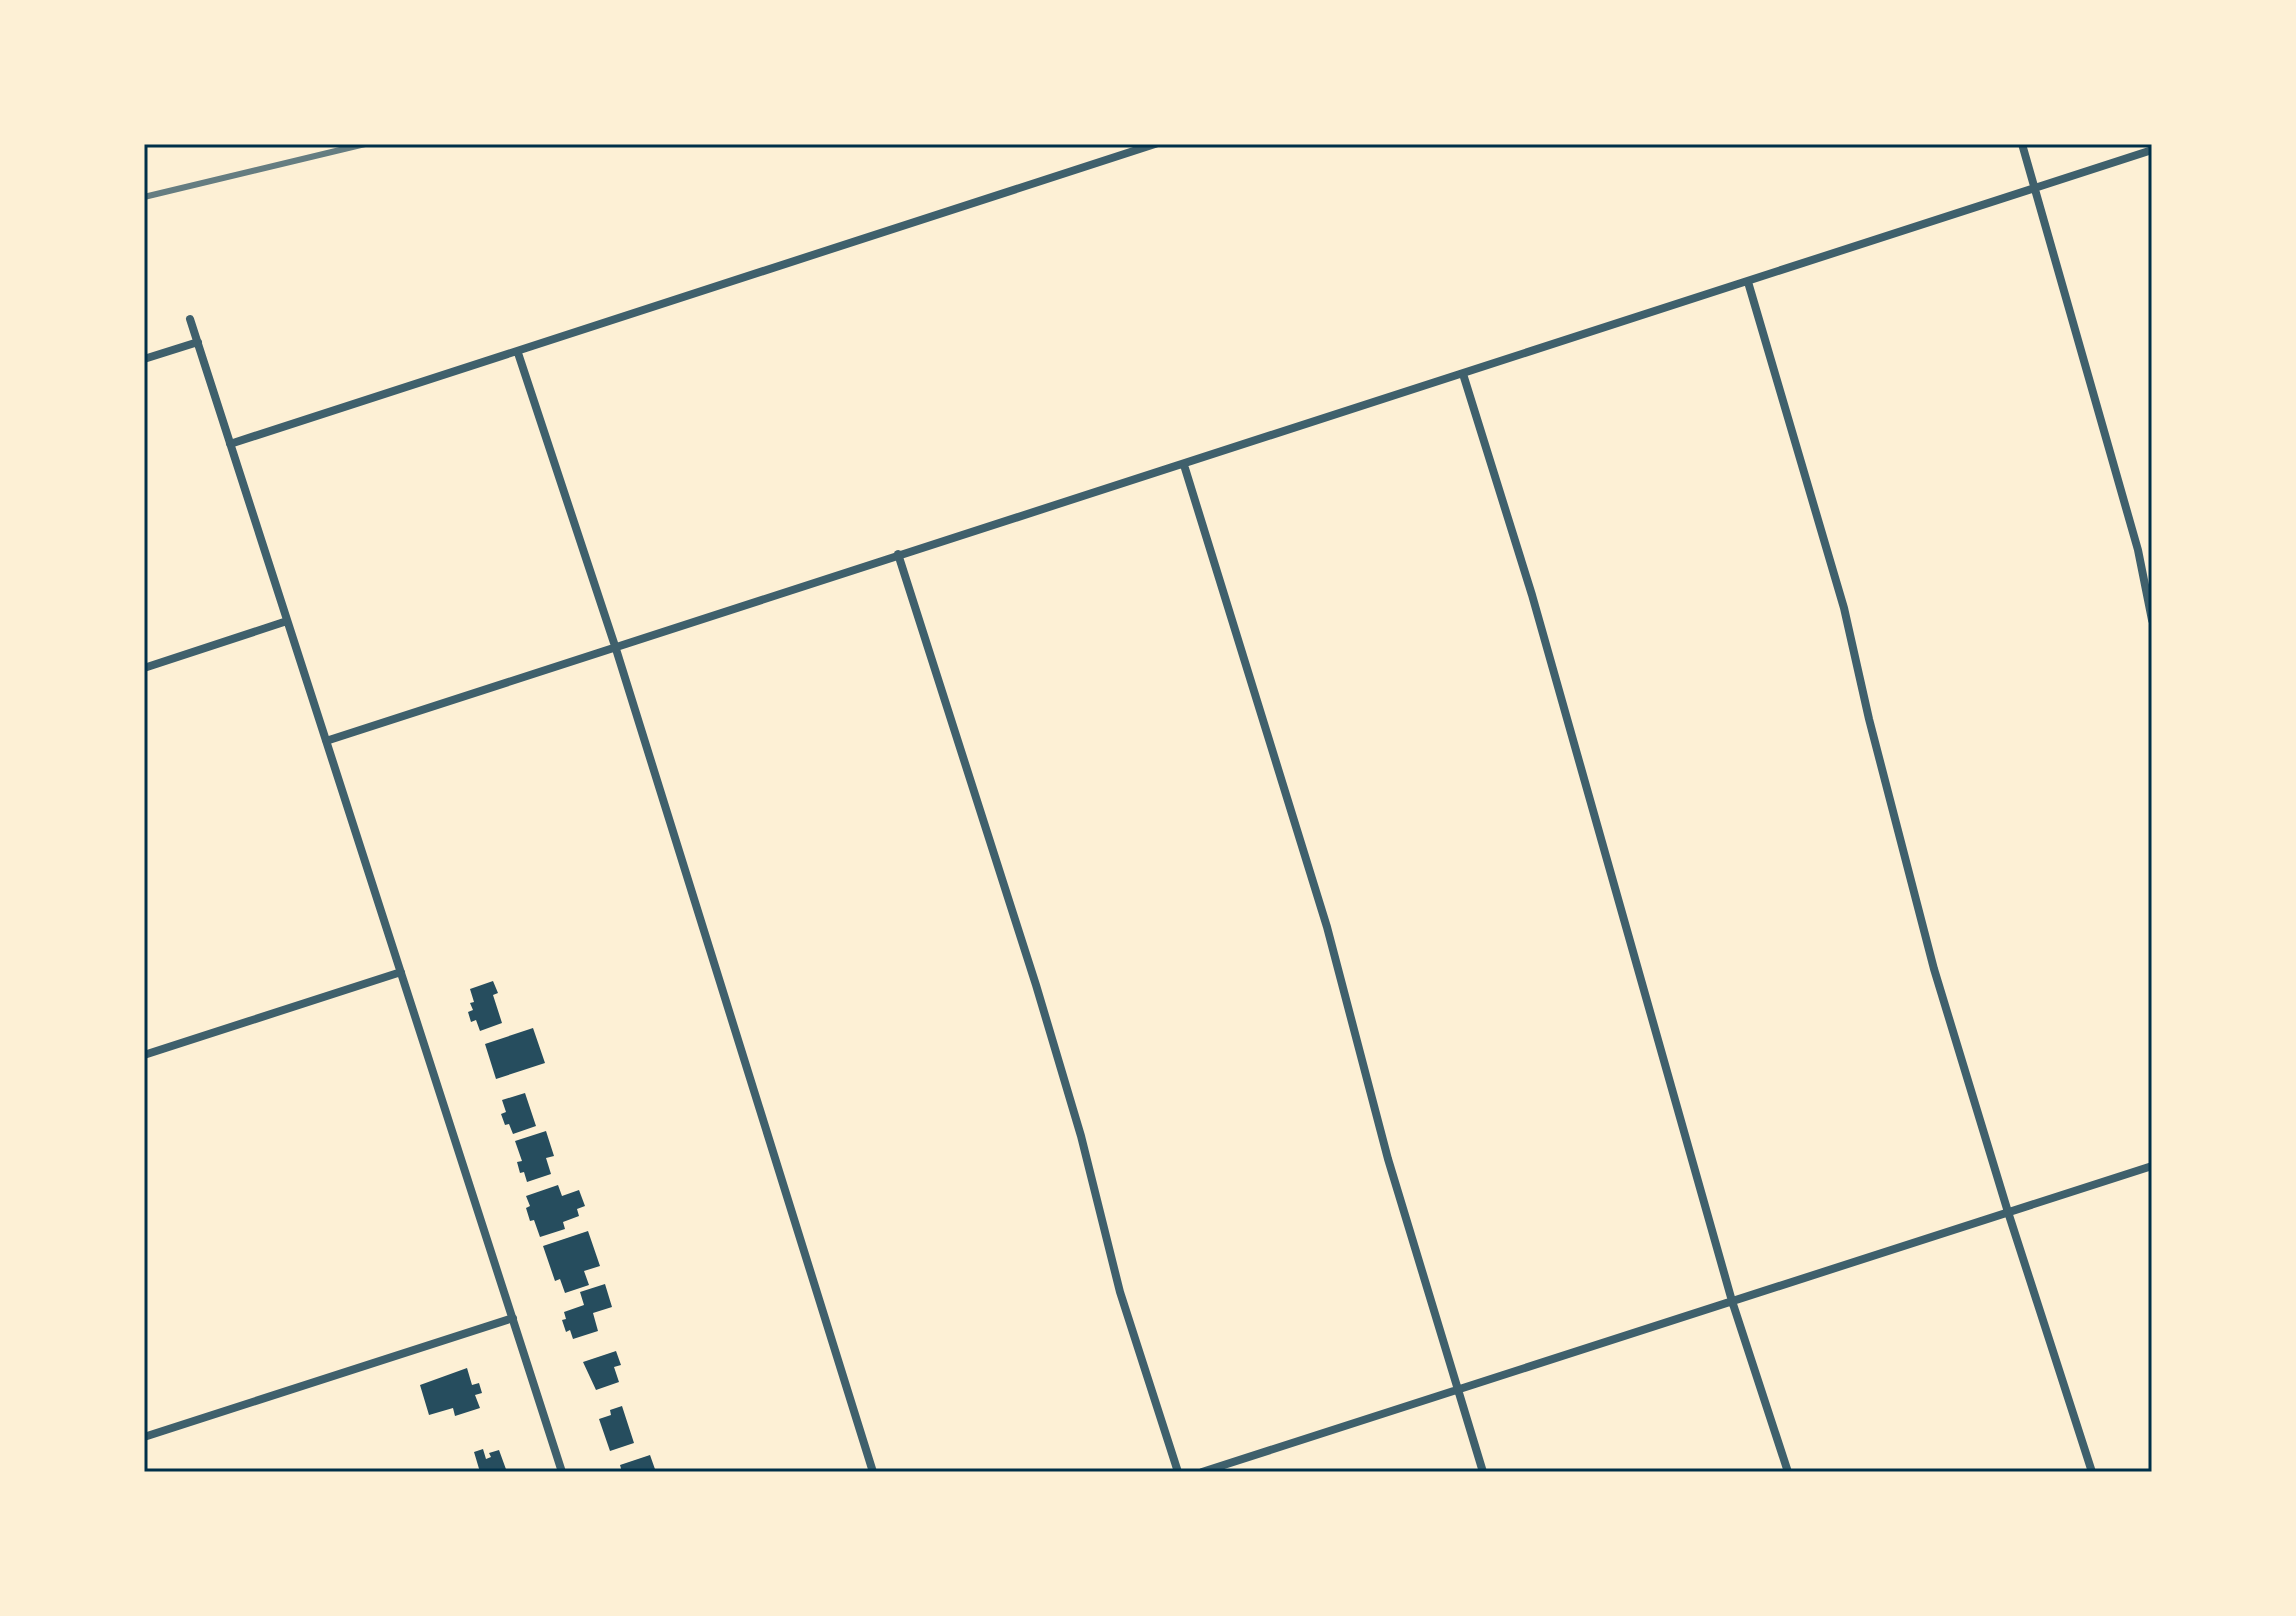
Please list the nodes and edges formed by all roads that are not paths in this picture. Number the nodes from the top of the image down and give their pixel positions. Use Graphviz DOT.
graph roads {
  1 [pos="1155,144"];
  2 [pos="2022,144"];
  3 [pos="2152,150"];
  4 [pos="2037,189"];
  5 [pos="1748,282"];
  6 [pos="190,319"];
  7 [pos="198,342"];
  8 [pos="518,353"];
  9 [pos="144,359"];
  10 [pos="1463,374"];
  11 [pos="230,444"];
  12 [pos="1184,465"];
  13 [pos="898,554"];
  14 [pos="2152,620"];
  15 [pos="287,621"];
  16 [pos="616,649"];
  17 [pos="144,668"];
  18 [pos="326,741"];
  19 [pos="401,972"];
  20 [pos="144,1055"];
  21 [pos="2152,1166"];
  22 [pos="2008,1212"];
  23 [pos="1732,1301"];
  24 [pos="513,1318"];
  25 [pos="1456,1388"];
  26 [pos="144,1437"];
  27 [pos="562,1472"];
  28 [pos="873,1472"];
  29 [pos="1178,1472"];
  30 [pos="1202,1472"];
  31 [pos="1483,1472"];
  32 [pos="1788,1472"];
  33 [pos="2092,1472"];
  1 -- 8 [label="street"];
  2 -- 4 [label="street"];
  3 -- 4 [label="street"];
  4 -- 5 [label="street"];
  4 -- 14 [label="street"];
  5 -- 10 [label="street"];
  5 -- 22 [label="street"];
  6 -- 7 [label="street"];
  7 -- 9 [label="street"];
  7 -- 11 [label="street"];
  8 -- 11 [label="street"];
  8 -- 16 [label="street"];
  10 -- 12 [label="street"];
  10 -- 23 [label="street"];
  11 -- 15 [label="street"];
  12 -- 13 [label="street"];
  12 -- 25 [label="street"];
  13 -- 16 [label="street"];
  13 -- 29 [label="street"];
  15 -- 17 [label="street"];
  15 -- 18 [label="street"];
  16 -- 18 [label="street"];
  16 -- 28 [label="street"];
  18 -- 19 [label="street"];
  19 -- 20 [label="street"];
  19 -- 24 [label="street"];
  21 -- 22 [label="street"];
  22 -- 23 [label="street"];
  22 -- 33 [label="street"];
  23 -- 25 [label="street"];
  23 -- 32 [label="street"];
  24 -- 26 [label="street"];
  24 -- 27 [label="street"];
  25 -- 30 [label="street"];
  25 -- 31 [label="street"];
}
